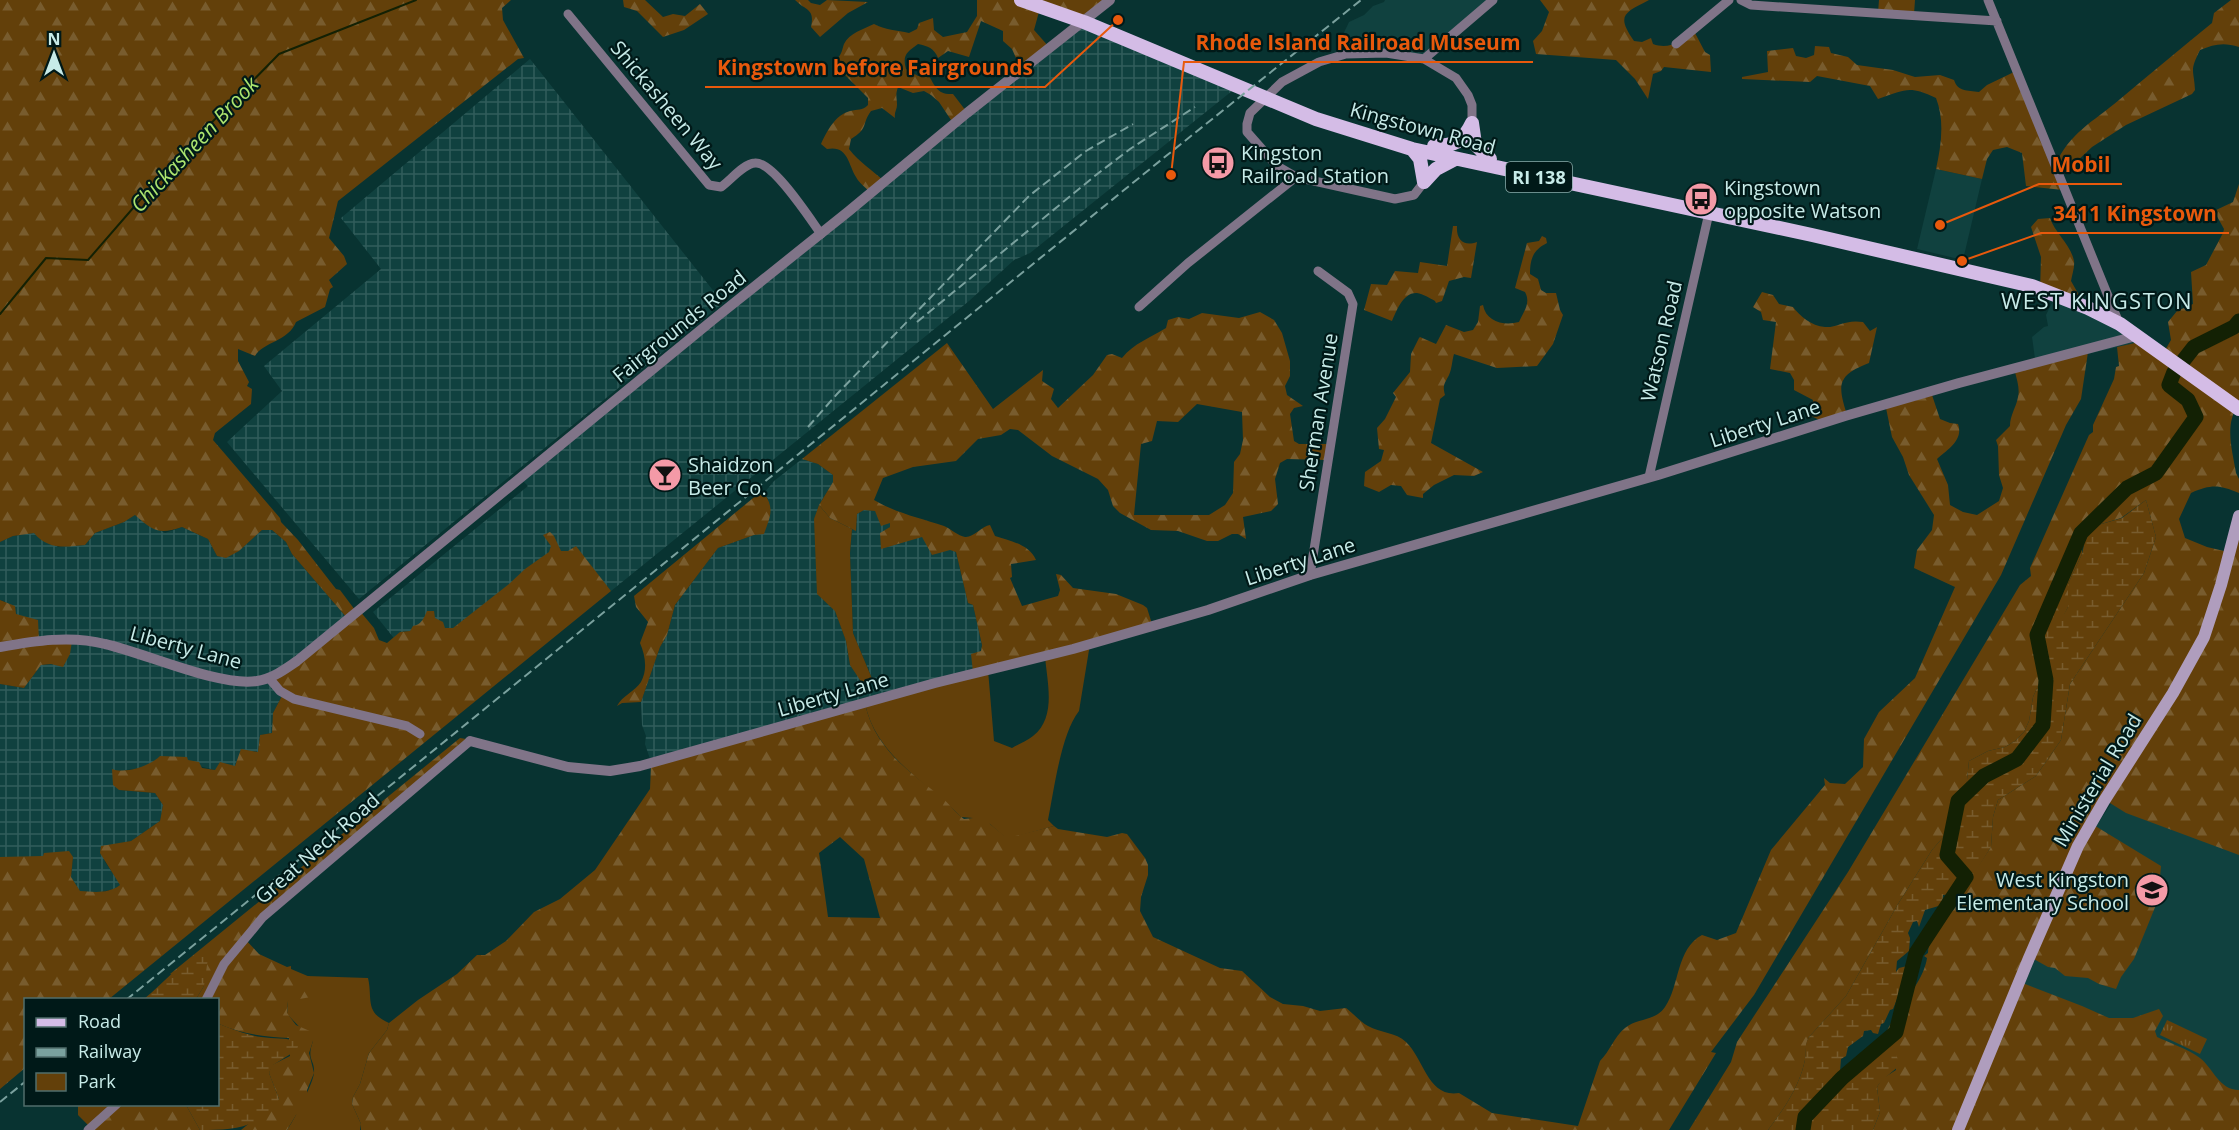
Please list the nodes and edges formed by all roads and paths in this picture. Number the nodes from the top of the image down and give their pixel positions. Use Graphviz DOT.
graph roads {
  1 [pos="1021,0"];
  2 [pos="1110,0"];
  3 [pos="1493,0"];
  4 [pos="1729,0"];
  5 [pos="1742,0"];
  6 [pos="1988,0"];
  7 [pos="568,14"];
  8 [pos="1997,21"];
  9 [pos="1084,22"];
  10 [pos="1676,44"];
  11 [pos="1424,58"];
  12 [pos="1272,97"];
  13 [pos="1472,123"];
  14 [pos="1434,146"];
  15 [pos="1413,149"];
  16 [pos="1455,159"];
  17 [pos="1490,159"];
  18 [pos="1296,177"];
  19 [pos="1424,182"];
  20 [pos="1624,194"];
  21 [pos="1709,213"];
  22 [pos="820,234"];
  23 [pos="1318,271"];
  24 [pos="1139,307"];
  25 [pos="2120,324"];
  26 [pos="2136,336"];
  27 [pos="2239,409"];
  28 [pos="1650,477"];
  29 [pos="2239,516"];
  30 [pos="1310,575"];
  31 [pos="0,647"];
  32 [pos="269,678"];
  33 [pos="420,734"];
  34 [pos="470,741"];
  35 [pos="207,998"];
  36 [pos="115,1106"];
  37 [pos="88,1130"];
  38 [pos="1958,1130"];
  1 -- 9 [label="main road, Kingstown Road / RI 138"];
  2 -- 9 [label="street, Fairgrounds Road"];
  3 -- 11 [label="street"];
  4 -- 10 [label="street"];
  5 -- 8 [label="street"];
  6 -- 8 [label="street"];
  7 -- 22 [label="street, Shickasheen Way"];
  8 -- 25 [label="street"];
  9 -- 12 [label="main road, Kingstown Road / RI 138"];
  9 -- 22 [label="street, Fairgrounds Road"];
  11 -- 13 [label="street"];
  11 -- 18 [label="street"];
  12 -- 14 [label="main road, Kingstown Road / RI 138"];
  12 -- 15 [label="main road, Kingstown Road / RI 138"];
  13 -- 14 [label="main road"];
  13 -- 17 [label="main road"];
  14 -- 17 [label="main road, Kingstown Road / RI 138"];
  15 -- 16 [label="main road, Kingstown Road / RI 138"];
  15 -- 19 [label="main road"];
  16 -- 19 [label="main road"];
  16 -- 20 [label="main road, Kingstown Road / RI 138"];
  17 -- 20 [label="main road, Kingstown Road / RI 138"];
  18 -- 19 [label="street"];
  18 -- 24 [label="street"];
  20 -- 21 [label="main road, Kingstown Road / RI 138"];
  21 -- 25 [label="main road, Kingstown Road / RI 138"];
  21 -- 28 [label="street, Watson Road"];
  22 -- 32 [label="street, Fairgrounds Road"];
  23 -- 30 [label="street, Sherman Avenue"];
  25 -- 26 [label="main road, Kingstown Road / RI 138"];
  26 -- 27 [label="main road, Kingstown Road / RI 138"];
  26 -- 28 [label="street, Liberty Lane"];
  28 -- 30 [label="street, Liberty Lane"];
  29 -- 38 [label="main road, Ministerial Road"];
  30 -- 34 [label="street, Liberty Lane"];
  31 -- 32 [label="street, Liberty Lane"];
  32 -- 33 [label="street"];
  34 -- 35 [label="street, Great Neck Road"];
  36 -- 37 [label="street"];
}
